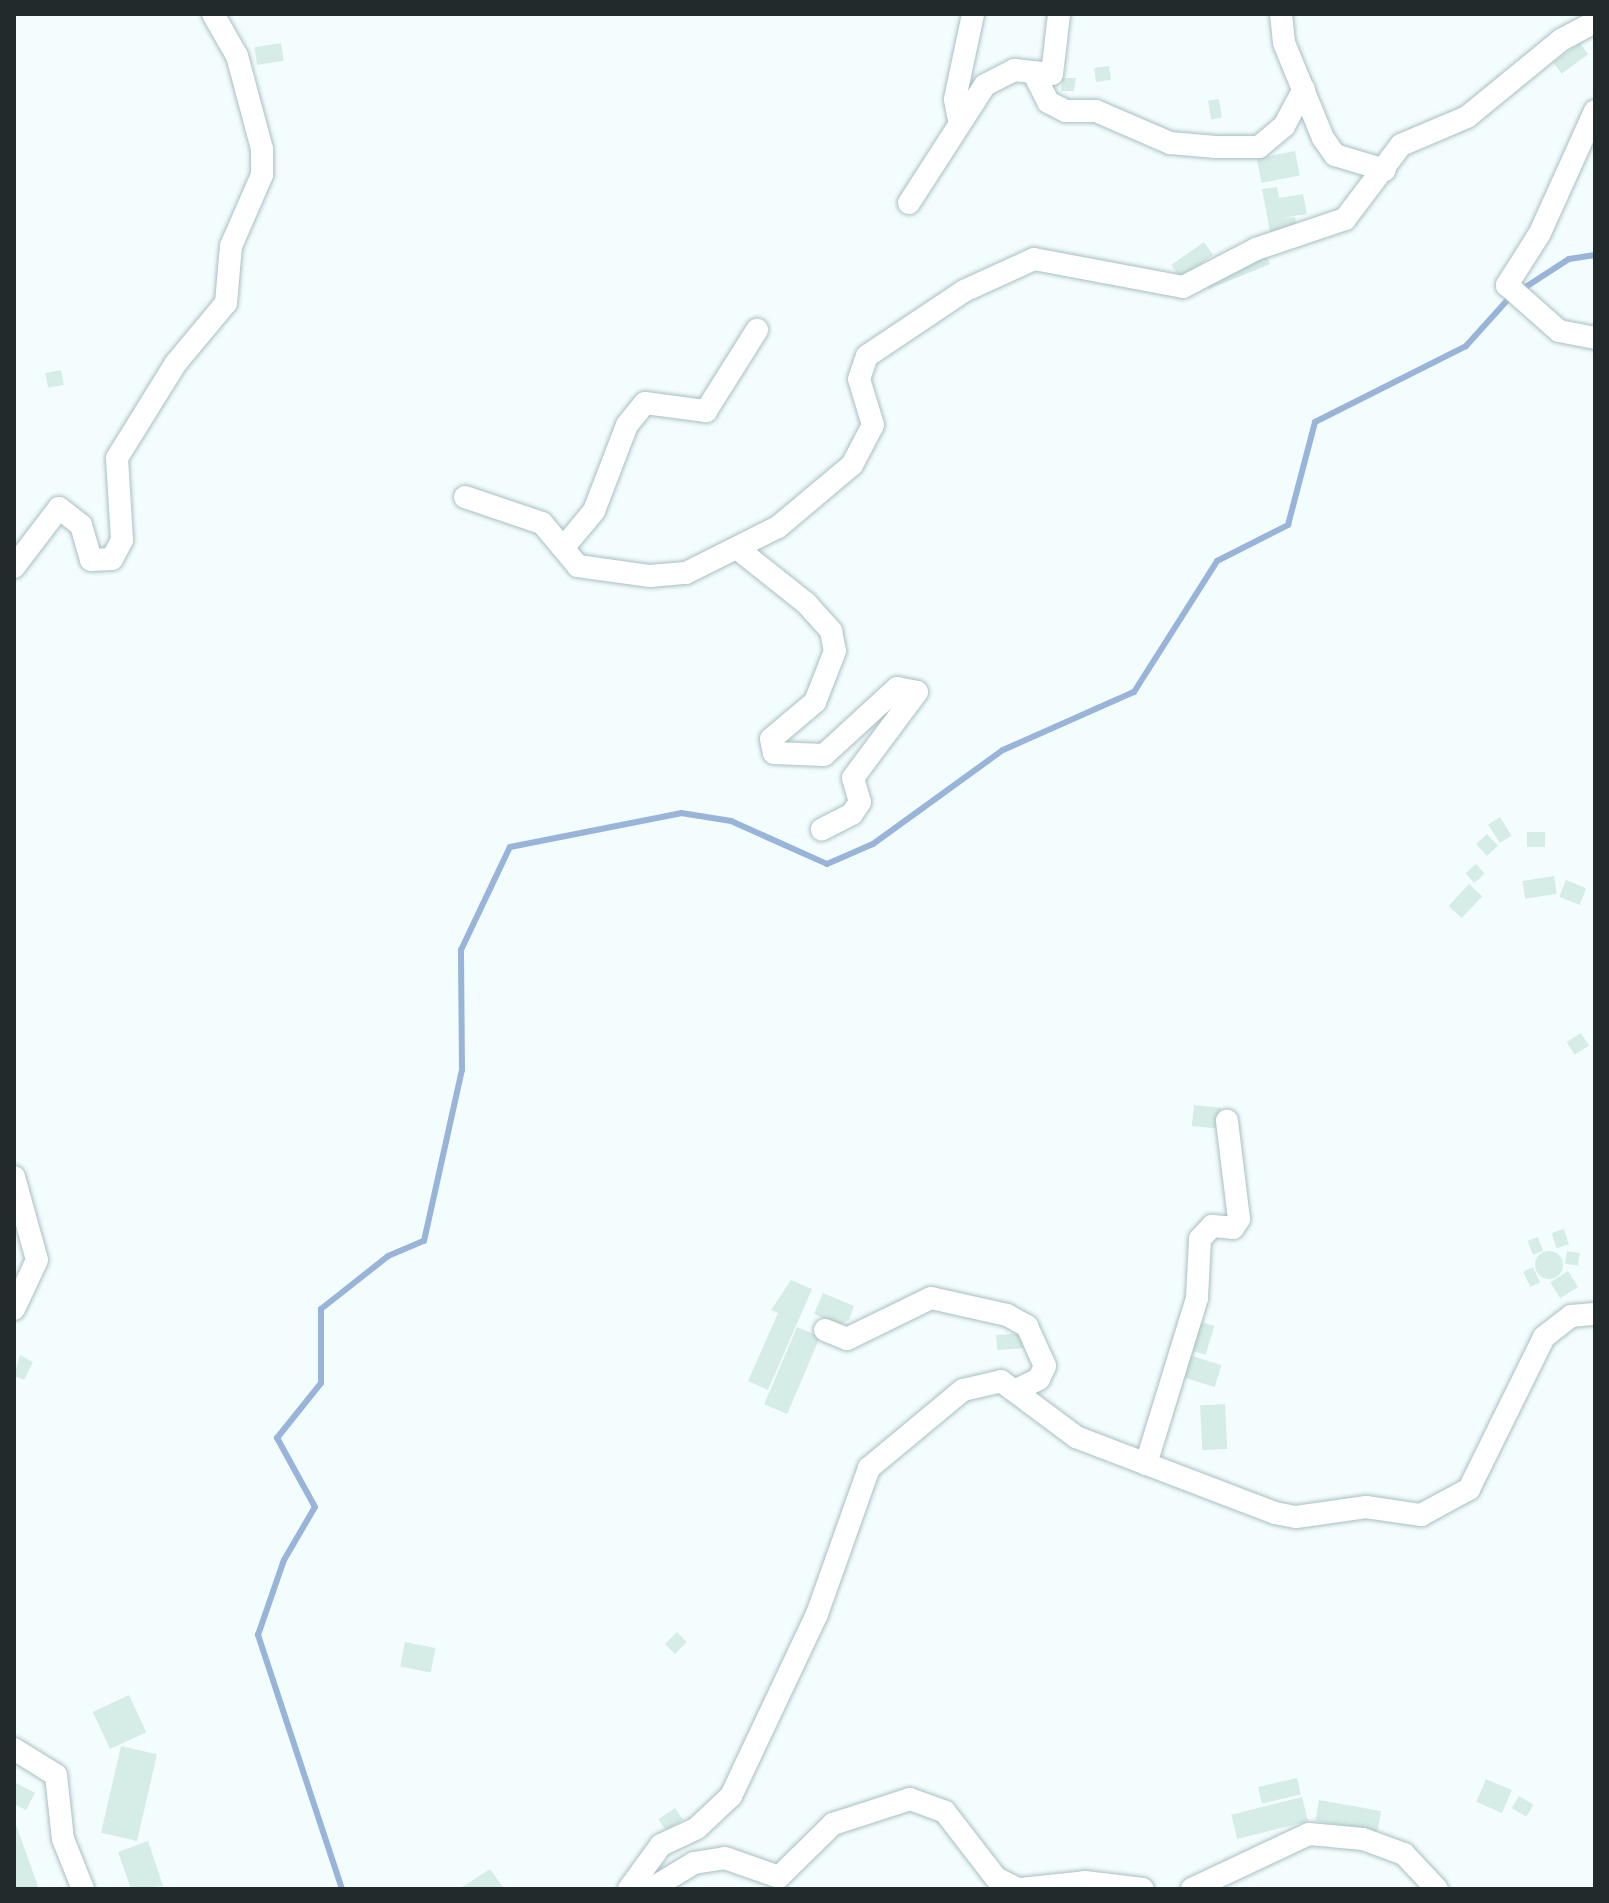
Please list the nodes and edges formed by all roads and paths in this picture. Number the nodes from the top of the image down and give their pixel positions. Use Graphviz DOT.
graph roads {
  1 [pos="213,14"];
  2 [pos="973,14"];
  3 [pos="1059,14"];
  4 [pos="1281,14"];
  5 [pos="1595,22"];
  6 [pos="1035,76"];
  7 [pos="1304,89"];
  8 [pos="1595,111"];
  9 [pos="959,120"];
  10 [pos="1385,170"];
  11 [pos="909,203"];
  12 [pos="757,330"];
  13 [pos="1595,338"];
  14 [pos="465,497"];
  15 [pos="564,547"];
  16 [pos="738,549"];
  17 [pos="14,567"];
  18 [pos="822,829"];
  19 [pos="1227,1121"];
  20 [pos="14,1177"];
  21 [pos="14,1309"];
  22 [pos="1595,1314"];
  23 [pos="825,1330"];
  24 [pos="1016,1390"];
  25 [pos="1146,1464"];
  26 [pos="14,1749"];
  27 [pos="83,1889"];
  28 [pos="629,1889"];
  29 [pos="651,1889"];
  30 [pos="1020,1889"];
  31 [pos="1143,1889"];
  32 [pos="1192,1889"];
  33 [pos="1437,1889"];
  1 -- 17 [label="street"];
  2 -- 9 [label="street"];
  3 -- 6 [label="street"];
  4 -- 7 [label="street"];
  5 -- 10 [label="street"];
  6 -- 7 [label="street"];
  6 -- 9 [label="street"];
  7 -- 10 [label="street"];
  8 -- 13 [label="street"];
  9 -- 11 [label="street"];
  10 -- 16 [label="street"];
  12 -- 15 [label="street"];
  14 -- 15 [label="street"];
  15 -- 16 [label="street"];
  16 -- 18 [label="street"];
  19 -- 25 [label="street"];
  20 -- 21 [label="street"];
  22 -- 25 [label="street"];
  23 -- 24 [label="street"];
  24 -- 25 [label="street"];
  24 -- 28 [label="street"];
  26 -- 27 [label="street"];
  29 -- 30 [label="street"];
  30 -- 31 [label="street"];
  32 -- 33 [label="street"];
}
